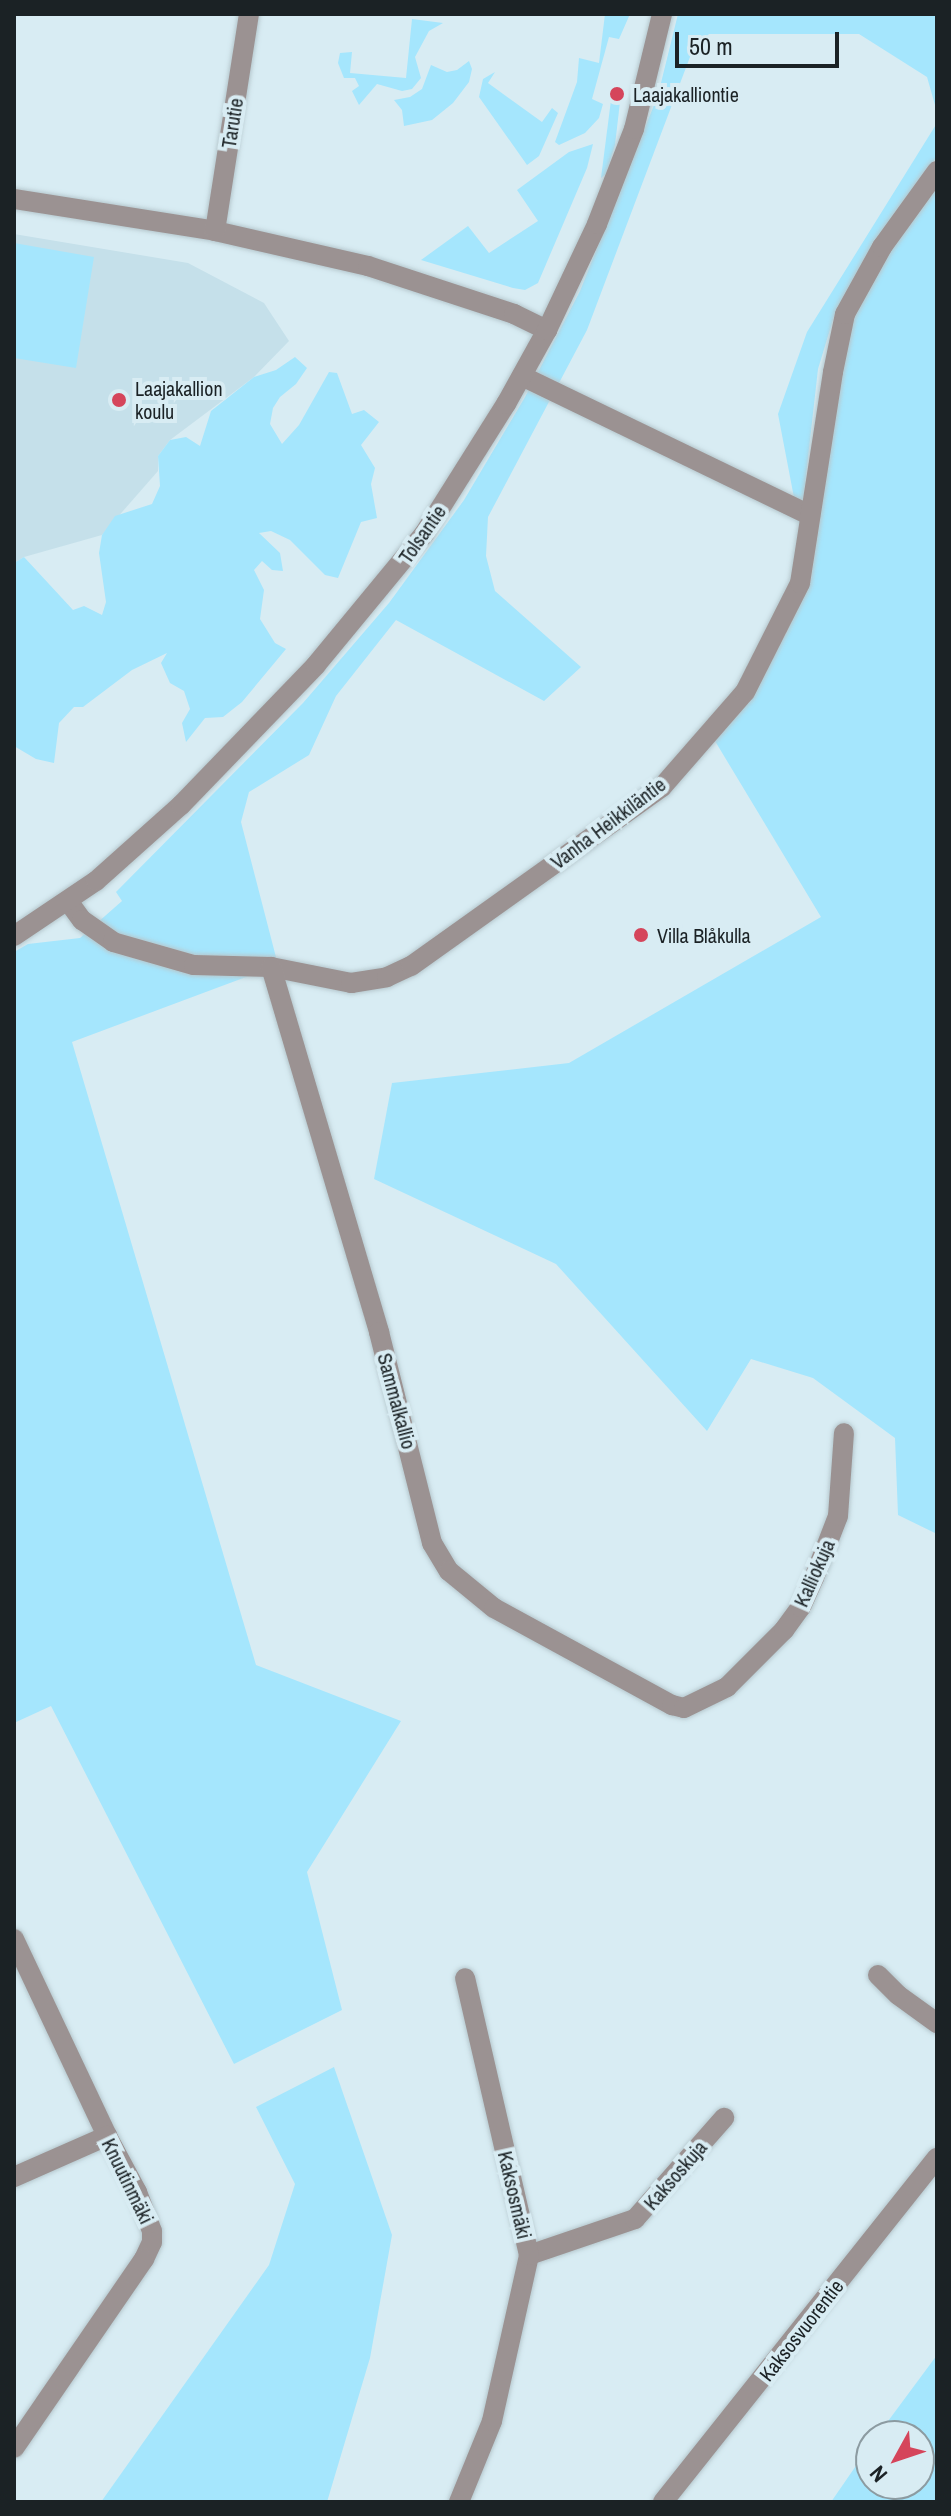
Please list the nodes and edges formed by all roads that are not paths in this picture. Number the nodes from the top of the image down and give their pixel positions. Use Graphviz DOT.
graph roads {
  1 [pos="249,14"];
  2 [pos="662,14"];
  3 [pos="937,171"];
  4 [pos="14,199"];
  5 [pos="215,231"];
  6 [pos="547,330"];
  7 [pos="522,376"];
  8 [pos="810,515"];
  9 [pos="68,901"];
  10 [pos="14,936"];
  11 [pos="271,967"];
  12 [pos="844,1433"];
  13 [pos="684,1708"];
  14 [pos="14,1939"];
  15 [pos="878,1975"];
  16 [pos="465,1978"];
  17 [pos="937,2023"];
  18 [pos="724,2118"];
  19 [pos="107,2136"];
  20 [pos="937,2158"];
  21 [pos="14,2177"];
  22 [pos="529,2255"];
  23 [pos="14,2448"];
  24 [pos="459,2502"];
  25 [pos="663,2502"];
  1 -- 5 [label="street, Tarutie"];
  2 -- 6 [label="street, Tolsantie"];
  3 -- 8 [label="street, Vanha Heikkiläntie"];
  4 -- 5 [label="street"];
  5 -- 6 [label="street"];
  6 -- 7 [label="street, Tolsantie"];
  7 -- 8 [label="street"];
  7 -- 9 [label="street, Tolsantie"];
  8 -- 11 [label="street, Vanha Heikkiläntie"];
  9 -- 10 [label="street, Tolsantie"];
  9 -- 11 [label="street, Vanha Heikkiläntie"];
  11 -- 13 [label="street, Sammalkallio"];
  12 -- 13 [label="street, Kalliokuja"];
  14 -- 19 [label="street, Knuutinmäki"];
  15 -- 17 [label="street"];
  16 -- 22 [label="street, Kaksosmäki"];
  18 -- 22 [label="street, Kaksoskuja"];
  19 -- 21 [label="street"];
  19 -- 23 [label="street, Knuutinmäki"];
  20 -- 25 [label="street, Kaksosvuorentie"];
  22 -- 24 [label="street, Kaksosmäki"];
}
